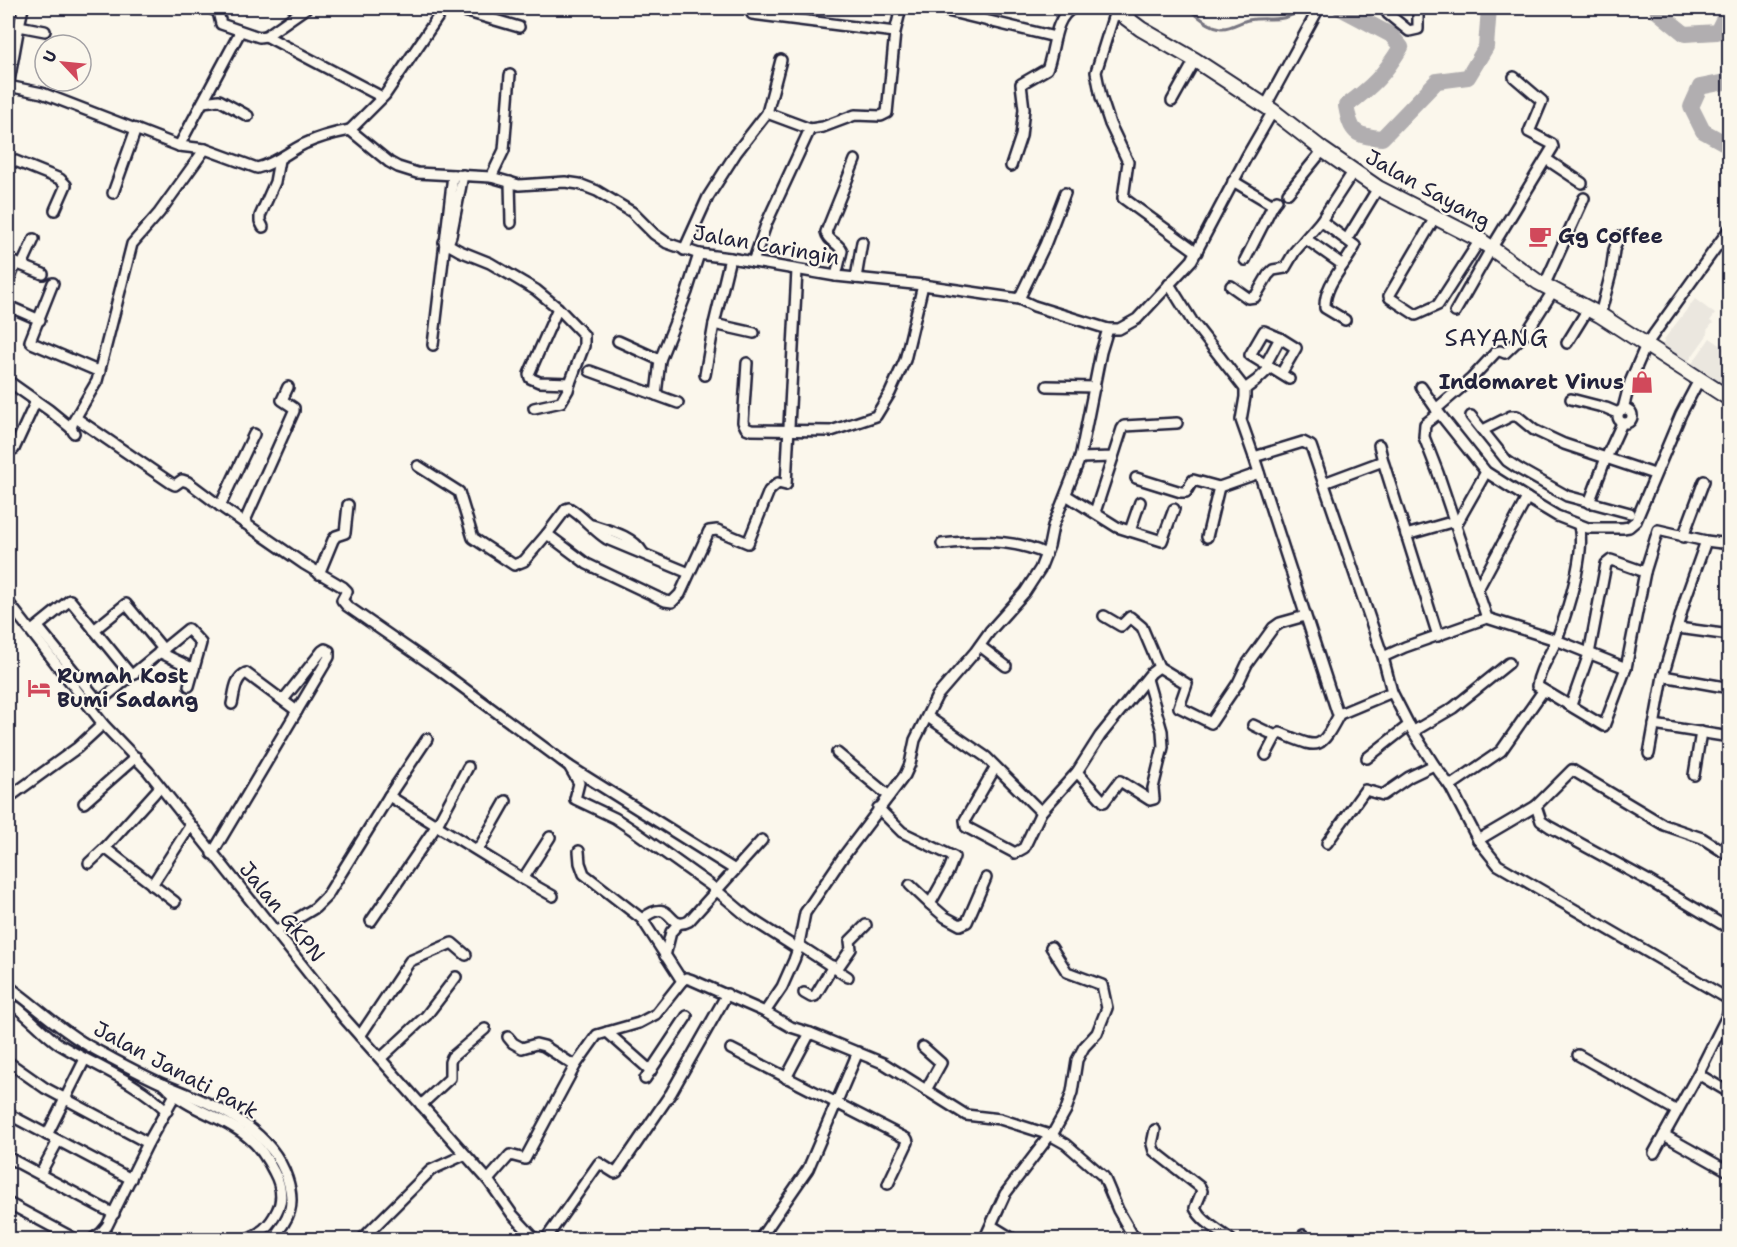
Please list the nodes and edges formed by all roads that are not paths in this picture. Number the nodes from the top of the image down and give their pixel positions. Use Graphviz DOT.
graph roads {
  1 [pos="23,8"];
  2 [pos="306,8"];
  3 [pos="444,8"];
  4 [pos="454,8"];
  5 [pos="901,8"];
  6 [pos="935,8"];
  7 [pos="1073,8"];
  8 [pos="1319,8"];
  9 [pos="1385,8"];
  10 [pos="216,9"];
  11 [pos="1114,9"];
  12 [pos="1418,13"];
  13 [pos="752,14"];
  14 [pos="19,26"];
  15 [pos="519,27"];
  16 [pos="45,31"];
  17 [pos="240,32"];
  18 [pos="895,32"];
  19 [pos="266,36"];
  20 [pos="1055,37"];
  21 [pos="781,60"];
  22 [pos="1196,60"];
  23 [pos="510,75"];
  24 [pos="1514,77"];
  25 [pos="8,87"];
  26 [pos="382,97"];
  27 [pos="1172,101"];
  28 [pos="203,102"];
  29 [pos="1269,109"];
  30 [pos="767,113"];
  31 [pos="248,116"];
  32 [pos="136,129"];
  33 [pos="810,129"];
  34 [pos="350,130"];
  35 [pos="179,146"];
  36 [pos="205,148"];
  37 [pos="1323,150"];
  38 [pos="8,158"];
  39 [pos="1546,159"];
  40 [pos="279,160"];
  41 [pos="855,160"];
  42 [pos="1011,166"];
  43 [pos="1353,172"];
  44 [pos="458,175"];
  45 [pos="490,177"];
  46 [pos="1233,181"];
  47 [pos="510,182"];
  48 [pos="1582,183"];
  49 [pos="1378,188"];
  50 [pos="113,193"];
  51 [pos="1288,193"];
  52 [pos="1065,194"];
  53 [pos="1584,198"];
  54 [pos="55,210"];
  55 [pos="1436,216"];
  56 [pos="1321,221"];
  57 [pos="512,223"];
  58 [pos="263,227"];
  59 [pos="1730,228"];
  60 [pos="1730,236"];
  61 [pos="1619,237"];
  62 [pos="34,239"];
  63 [pos="1306,239"];
  64 [pos="1347,239"];
  65 [pos="862,242"];
  66 [pos="446,244"];
  67 [pos="1486,244"];
  68 [pos="684,250"];
  69 [pos="1197,252"];
  70 [pos="699,254"];
  71 [pos="730,258"];
  72 [pos="1245,260"];
  73 [pos="753,262"];
  74 [pos="15,263"];
  75 [pos="1343,265"];
  76 [pos="797,270"];
  77 [pos="43,274"];
  78 [pos="836,276"];
  79 [pos="856,278"];
  80 [pos="8,283"];
  81 [pos="53,283"];
  82 [pos="1169,284"];
  83 [pos="923,285"];
  84 [pos="1231,286"];
  85 [pos="1548,288"];
  86 [pos="1019,298"];
  87 [pos="8,306"];
  88 [pos="558,308"];
  89 [pos="1455,312"];
  90 [pos="1594,312"];
  91 [pos="40,320"];
  92 [pos="1345,320"];
  93 [pos="714,324"];
  94 [pos="1108,329"];
  95 [pos="754,333"];
  96 [pos="1280,338"];
  97 [pos="618,341"];
  98 [pos="1567,343"];
  99 [pos="433,345"];
  100 [pos="1646,349"];
  101 [pos="660,360"];
  102 [pos="747,363"];
  103 [pos="1268,365"];
  104 [pos="590,371"];
  105 [pos="100,372"];
  106 [pos="705,375"];
  107 [pos="1699,380"];
  108 [pos="8,381"];
  109 [pos="570,383"];
  110 [pos="1047,386"];
  111 [pos="288,387"];
  112 [pos="1095,387"];
  113 [pos="1421,387"];
  114 [pos="1245,389"];
  115 [pos="656,395"];
  116 [pos="1571,399"];
  117 [pos="1730,399"];
  118 [pos="36,401"];
  119 [pos="678,403"];
  120 [pos="534,408"];
  121 [pos="1438,411"];
  122 [pos="1620,411"];
  123 [pos="1471,417"];
  124 [pos="76,418"];
  125 [pos="1177,423"];
  126 [pos="1483,430"];
  127 [pos="788,431"];
  128 [pos="254,434"];
  129 [pos="1379,445"];
  130 [pos="14,449"];
  131 [pos="1113,457"];
  132 [pos="1254,457"];
  133 [pos="1080,458"];
  134 [pos="1606,458"];
  135 [pos="1383,461"];
  136 [pos="418,466"];
  137 [pos="1259,472"];
  138 [pos="1486,472"];
  139 [pos="1654,474"];
  140 [pos="1136,478"];
  141 [pos="1704,481"];
  142 [pos="1324,483"];
  143 [pos="1219,487"];
  144 [pos="1066,495"];
  145 [pos="1527,498"];
  146 [pos="1140,502"];
  147 [pos="1589,503"];
  148 [pos="221,504"];
  149 [pos="348,504"];
  150 [pos="1174,509"];
  151 [pos="1095,512"];
  152 [pos="1630,513"];
  153 [pos="245,521"];
  154 [pos="1455,523"];
  155 [pos="1580,526"];
  156 [pos="1130,531"];
  157 [pos="548,534"];
  158 [pos="1406,535"];
  159 [pos="1207,537"];
  160 [pos="1683,537"];
  161 [pos="1706,542"];
  162 [pos="942,544"];
  163 [pos="1730,544"];
  164 [pos="1046,554"];
  165 [pos="1645,572"];
  166 [pos="689,573"];
  167 [pos="319,574"];
  168 [pos="1478,589"];
  169 [pos="8,602"];
  170 [pos="1104,616"];
  171 [pos="1305,616"];
  172 [pos="1487,618"];
  173 [pos="1678,628"];
  174 [pos="34,630"];
  175 [pos="94,630"];
  176 [pos="1730,635"];
  177 [pos="1438,636"];
  178 [pos="1556,640"];
  179 [pos="980,646"];
  180 [pos="161,651"];
  181 [pos="1589,654"];
  182 [pos="1383,657"];
  183 [pos="1509,663"];
  184 [pos="1006,666"];
  185 [pos="1159,667"];
  186 [pos="1626,668"];
  187 [pos="194,669"];
  188 [pos="131,675"];
  189 [pos="1663,676"];
  190 [pos="1147,679"];
  191 [pos="189,686"];
  192 [pos="1730,688"];
  193 [pos="1543,691"];
  194 [pos="1392,692"];
  195 [pos="283,700"];
  196 [pos="232,704"];
  197 [pos="1571,705"];
  198 [pos="297,711"];
  199 [pos="1340,712"];
  200 [pos="928,717"];
  201 [pos="103,724"];
  202 [pos="1253,724"];
  203 [pos="1654,725"];
  204 [pos="1412,728"];
  205 [pos="1701,732"];
  206 [pos="1276,736"];
  207 [pos="1730,737"];
  208 [pos="427,739"];
  209 [pos="837,753"];
  210 [pos="1649,754"];
  211 [pos="1266,755"];
  212 [pos="136,757"];
  213 [pos="1367,759"];
  214 [pos="1434,765"];
  215 [pos="569,766"];
  216 [pos="468,767"];
  217 [pos="995,768"];
  218 [pos="1077,772"];
  219 [pos="1694,775"];
  220 [pos="1450,786"];
  221 [pos="160,787"];
  222 [pos="389,796"];
  223 [pos="889,796"];
  224 [pos="8,798"];
  225 [pos="506,801"];
  226 [pos="84,803"];
  227 [pos="1536,806"];
  228 [pos="878,808"];
  229 [pos="1041,812"];
  230 [pos="437,825"];
  231 [pos="190,826"];
  232 [pos="550,837"];
  233 [pos="1730,838"];
  234 [pos="762,840"];
  235 [pos="1478,840"];
  236 [pos="1327,843"];
  237 [pos="105,848"];
  238 [pos="478,850"];
  239 [pos="579,851"];
  240 [pos="1726,853"];
  241 [pos="212,854"];
  242 [pos="89,863"];
  243 [pos="735,870"];
  244 [pos="986,878"];
  245 [pos="523,879"];
  246 [pos="152,885"];
  247 [pos="910,885"];
  248 [pos="716,892"];
  249 [pos="553,896"];
  250 [pos="175,902"];
  251 [pos="930,904"];
  252 [pos="642,919"];
  253 [pos="371,921"];
  254 [pos="679,923"];
  255 [pos="866,925"];
  256 [pos="1730,928"];
  257 [pos="275,932"];
  258 [pos="799,947"];
  259 [pos="1051,947"];
  260 [pos="466,955"];
  261 [pos="664,956"];
  262 [pos="835,968"];
  263 [pos="456,977"];
  264 [pos="848,977"];
  265 [pos="682,981"];
  266 [pos="8,986"];
  267 [pos="804,993"];
  268 [pos="727,994"];
  269 [pos="1730,1000"];
  270 [pos="1730,1010"];
  271 [pos="8,1012"];
  272 [pos="765,1012"];
  273 [pos="687,1016"];
  274 [pos="485,1029"];
  275 [pos="606,1032"];
  276 [pos="810,1033"];
  277 [pos="360,1036"];
  278 [pos="508,1036"];
  279 [pos="923,1047"];
  280 [pos="731,1049"];
  281 [pos="858,1052"];
  282 [pos="1578,1055"];
  283 [pos="381,1058"];
  284 [pos="85,1059"];
  285 [pos="8,1062"];
  286 [pos="575,1066"];
  287 [pos="1698,1074"];
  288 [pos="786,1078"];
  289 [pos="926,1090"];
  290 [pos="177,1093"];
  291 [pos="1730,1093"];
  292 [pos="64,1099"];
  293 [pos="836,1103"];
  294 [pos="421,1105"];
  295 [pos="167,1111"];
  296 [pos="1677,1111"];
  297 [pos="8,1114"];
  298 [pos="1155,1130"];
  299 [pos="47,1135"];
  300 [pos="1051,1135"];
  301 [pos="1664,1135"];
  302 [pos="58,1141"];
  303 [pos="148,1143"];
  304 [pos="1654,1153"];
  305 [pos="464,1155"];
  306 [pos="9,1158"];
  307 [pos="1730,1172"];
  308 [pos="40,1174"];
  309 [pos="130,1179"];
  310 [pos="488,1180"];
  311 [pos="888,1184"];
  312 [pos="8,1203"];
  313 [pos="114,1214"];
  314 [pos="992,1226"];
  315 [pos="77,1239"];
  316 [pos="91,1239"];
  317 [pos="243,1239"];
  318 [pos="271,1239"];
  319 [pos="361,1239"];
  320 [pos="536,1239"];
  321 [pos="545,1239"];
  322 [pos="759,1239"];
  323 [pos="984,1239"];
  324 [pos="1015,1239"];
  325 [pos="1138,1239"];
  326 [pos="1231,1239"];
  1 -- 14 [label="street"];
  2 -- 19 [label="street"];
  3 -- 26 [label="street"];
  4 -- 15 [label="street"];
  5 -- 18 [label="street"];
  6 -- 20 [label="street"];
  7 -- 20 [label="street"];
  8 -- 29 [label="street"];
  9 -- 12 [label="street"];
  10 -- 17 [label="street"];
  11 -- 22 [label="main road, Jalan Sayang"];
  11 -- 69 [label="street"];
  13 -- 18 [label="street"];
  14 -- 16 [label="street"];
  14 -- 25 [label="street"];
  17 -- 19 [label="street"];
  17 -- 28 [label="street"];
  18 -- 33 [label="street"];
  19 -- 26 [label="street"];
  20 -- 42 [label="street"];
  21 -- 30 [label="street"];
  22 -- 27 [label="street"];
  22 -- 29 [label="main road, Jalan Sayang"];
  23 -- 45 [label="street"];
  24 -- 39 [label="street"];
  25 -- 32 [label="street"];
  26 -- 34 [label="street"];
  28 -- 31 [label="street"];
  28 -- 35 [label="street"];
  29 -- 37 [label="main road, Jalan Sayang"];
  29 -- 46 [label="street"];
  30 -- 33 [label="street"];
  30 -- 68 [label="street"];
  32 -- 35 [label="street"];
  32 -- 50 [label="street"];
  33 -- 73 [label="street"];
  34 -- 40 [label="street"];
  34 -- 44 [label="street, Jalan Caringin"];
  35 -- 36 [label="street"];
  36 -- 40 [label="street"];
  36 -- 105 [label="street"];
  37 -- 43 [label="main road, Jalan Sayang"];
  37 -- 51 [label="street"];
  38 -- 54 [label="street"];
  39 -- 48 [label="street"];
  39 -- 67 [label="street"];
  40 -- 58 [label="street"];
  41 -- 78 [label="street"];
  43 -- 49 [label="main road, Jalan Sayang"];
  43 -- 56 [label="street"];
  44 -- 45 [label="street, Jalan Caringin"];
  44 -- 66 [label="street"];
  45 -- 47 [label="street, Jalan Caringin"];
  46 -- 69 [label="street"];
  46 -- 72 [label="street"];
  47 -- 57 [label="street"];
  47 -- 68 [label="street, Jalan Caringin"];
  49 -- 55 [label="main road, Jalan Sayang"];
  49 -- 64 [label="street"];
  52 -- 86 [label="street"];
  53 -- 85 [label="street"];
  55 -- 67 [label="main road, Jalan Sayang"];
  55 -- 67 [label="street"];
  56 -- 63 [label="street"];
  56 -- 64 [label="street"];
  59 -- 100 [label="street"];
  60 -- 100 [label="street"];
  61 -- 90 [label="street"];
  62 -- 74 [label="street"];
  63 -- 75 [label="street"];
  63 -- 84 [label="street"];
  64 -- 75 [label="street"];
  65 -- 79 [label="street"];
  66 -- 88 [label="street"];
  66 -- 99 [label="street"];
  67 -- 85 [label="main road, Jalan Sayang"];
  67 -- 89 [label="street"];
  68 -- 70 [label="street, Jalan Caringin"];
  69 -- 82 [label="street"];
  70 -- 71 [label="street, Jalan Caringin"];
  70 -- 101 [label="street"];
  71 -- 73 [label="street, Jalan Caringin"];
  71 -- 93 [label="street"];
  73 -- 76 [label="street, Jalan Caringin"];
  74 -- 77 [label="street"];
  74 -- 80 [label="street"];
  75 -- 92 [label="street"];
  76 -- 78 [label="street, Jalan Caringin"];
  76 -- 127 [label="street"];
  78 -- 79 [label="street, Jalan Caringin"];
  79 -- 83 [label="street, Jalan Caringin"];
  81 -- 91 [label="street"];
  82 -- 94 [label="street"];
  82 -- 114 [label="street"];
  83 -- 86 [label="street, Jalan Caringin"];
  83 -- 127 [label="street"];
  85 -- 90 [label="main road, Jalan Sayang"];
  85 -- 121 [label="street"];
  86 -- 94 [label="street, Jalan Caringin"];
  87 -- 91 [label="street"];
  88 -- 109 [label="street"];
  88 -- 109 [label="street"];
  90 -- 98 [label="street"];
  90 -- 100 [label="main road, Jalan Sayang"];
  91 -- 105 [label="street"];
  93 -- 95 [label="street"];
  93 -- 106 [label="street"];
  94 -- 112 [label="street"];
  96 -- 103 [label="street"];
  96 -- 103 [label="street"];
  96 -- 103 [label="street"];
  97 -- 101 [label="street"];
  100 -- 107 [label="main road, Jalan Sayang"];
  100 -- 122 [label="street"];
  101 -- 115 [label="street"];
  102 -- 127 [label="street"];
  103 -- 114 [label="street"];
  104 -- 115 [label="street"];
  105 -- 124 [label="street"];
  107 -- 117 [label="main road, Jalan Sayang"];
  107 -- 139 [label="street"];
  108 -- 118 [label="street"];
  109 -- 120 [label="street"];
  110 -- 112 [label="street"];
  111 -- 153 [label="street"];
  112 -- 133 [label="street"];
  113 -- 121 [label="street"];
  114 -- 132 [label="street"];
  115 -- 119 [label="street"];
  116 -- 122 [label="street"];
  118 -- 124 [label="street"];
  118 -- 130 [label="street"];
  121 -- 138 [label="street"];
  121 -- 154 [label="street"];
  122 -- 134 [label="street"];
  123 -- 126 [label="street"];
  124 -- 148 [label="street"];
  125 -- 131 [label="street"];
  126 -- 134 [label="street"];
  126 -- 147 [label="street"];
  127 -- 166 [label="street"];
  128 -- 148 [label="street"];
  129 -- 135 [label="street"];
  131 -- 133 [label="street"];
  131 -- 151 [label="street"];
  132 -- 137 [label="street"];
  132 -- 142 [label="street"];
  133 -- 144 [label="street"];
  134 -- 139 [label="street"];
  134 -- 147 [label="street"];
  135 -- 142 [label="street"];
  135 -- 158 [label="street"];
  136 -- 157 [label="street"];
  137 -- 143 [label="street"];
  137 -- 171 [label="street"];
  138 -- 145 [label="street"];
  138 -- 154 [label="street"];
  139 -- 155 [label="street"];
  140 -- 143 [label="street"];
  141 -- 160 [label="street"];
  142 -- 182 [label="street"];
  143 -- 159 [label="street"];
  144 -- 151 [label="street"];
  144 -- 164 [label="street"];
  145 -- 155 [label="street"];
  145 -- 168 [label="street"];
  146 -- 156 [label="street"];
  147 -- 152 [label="street"];
  148 -- 153 [label="street"];
  149 -- 167 [label="street"];
  150 -- 156 [label="street"];
  151 -- 156 [label="street"];
  153 -- 167 [label="street"];
  154 -- 158 [label="street"];
  154 -- 168 [label="street"];
  155 -- 178 [label="street"];
  157 -- 166 [label="street"];
  157 -- 166 [label="street"];
  158 -- 177 [label="street"];
  160 -- 161 [label="street"];
  160 -- 165 [label="street"];
  161 -- 163 [label="street"];
  161 -- 173 [label="street"];
  162 -- 164 [label="street"];
  164 -- 179 [label="street"];
  165 -- 181 [label="street"];
  165 -- 186 [label="street"];
  167 -- 215 [label="street"];
  168 -- 172 [label="street"];
  169 -- 174 [label="street, Jalan GKPN"];
  170 -- 185 [label="street"];
  171 -- 185 [label="street"];
  171 -- 199 [label="street"];
  172 -- 177 [label="street"];
  172 -- 178 [label="street"];
  173 -- 176 [label="street"];
  173 -- 189 [label="street"];
  174 -- 175 [label="street"];
  174 -- 188 [label="street"];
  174 -- 201 [label="street, Jalan GKPN"];
  175 -- 180 [label="street"];
  175 -- 188 [label="street"];
  177 -- 182 [label="street"];
  178 -- 181 [label="street"];
  178 -- 193 [label="street"];
  179 -- 184 [label="street"];
  179 -- 200 [label="street"];
  180 -- 187 [label="street"];
  180 -- 187 [label="street"];
  180 -- 188 [label="street"];
  181 -- 186 [label="street"];
  181 -- 197 [label="street"];
  182 -- 194 [label="street"];
  183 -- 204 [label="street"];
  185 -- 190 [label="street"];
  186 -- 197 [label="street"];
  187 -- 191 [label="street"];
  189 -- 192 [label="street"];
  189 -- 203 [label="street"];
  190 -- 218 [label="street"];
  190 -- 218 [label="street"];
  193 -- 197 [label="street"];
  193 -- 220 [label="street"];
  194 -- 199 [label="street"];
  194 -- 204 [label="street"];
  195 -- 196 [label="street"];
  195 -- 198 [label="street"];
  195 -- 198 [label="street"];
  198 -- 241 [label="street"];
  199 -- 206 [label="street"];
  200 -- 217 [label="street"];
  200 -- 223 [label="street"];
  201 -- 212 [label="street, Jalan GKPN"];
  201 -- 224 [label="street"];
  202 -- 206 [label="street"];
  203 -- 205 [label="street"];
  203 -- 210 [label="street"];
  204 -- 213 [label="street"];
  204 -- 214 [label="street"];
  205 -- 207 [label="street"];
  205 -- 219 [label="street"];
  206 -- 211 [label="street"];
  208 -- 222 [label="street"];
  209 -- 223 [label="street"];
  212 -- 221 [label="street, Jalan GKPN"];
  212 -- 226 [label="street"];
  214 -- 220 [label="street"];
  214 -- 236 [label="street"];
  215 -- 243 [label="street"];
  215 -- 248 [label="street"];
  216 -- 230 [label="street"];
  217 -- 229 [label="street"];
  217 -- 229 [label="street"];
  218 -- 229 [label="street"];
  220 -- 235 [label="street"];
  221 -- 231 [label="street, Jalan GKPN"];
  221 -- 237 [label="street"];
  222 -- 230 [label="street"];
  222 -- 257 [label="street"];
  223 -- 228 [label="street"];
  225 -- 238 [label="street"];
  227 -- 235 [label="street"];
  227 -- 240 [label="street"];
  227 -- 256 [label="street"];
  228 -- 251 [label="street"];
  228 -- 258 [label="street"];
  230 -- 238 [label="street"];
  230 -- 253 [label="street"];
  231 -- 241 [label="street, Jalan GKPN"];
  231 -- 246 [label="street"];
  232 -- 245 [label="street"];
  233 -- 240 [label="street"];
  234 -- 243 [label="street"];
  235 -- 269 [label="street"];
  237 -- 242 [label="street"];
  237 -- 246 [label="street"];
  238 -- 245 [label="street"];
  239 -- 252 [label="street"];
  241 -- 257 [label="street, Jalan GKPN"];
  243 -- 248 [label="street"];
  244 -- 251 [label="street"];
  245 -- 249 [label="street"];
  246 -- 250 [label="street"];
  247 -- 251 [label="street"];
  248 -- 254 [label="street"];
  248 -- 258 [label="street"];
  252 -- 254 [label="street"];
  252 -- 261 [label="street"];
  254 -- 261 [label="street"];
  255 -- 262 [label="street"];
  257 -- 277 [label="street, Jalan GKPN"];
  258 -- 262 [label="street"];
  258 -- 272 [label="street"];
  259 -- 300 [label="street"];
  260 -- 277 [label="street"];
  261 -- 265 [label="street"];
  262 -- 264 [label="street"];
  262 -- 267 [label="street"];
  263 -- 283 [label="street"];
  265 -- 268 [label="street"];
  265 -- 275 [label="street"];
  266 -- 290 [label="street, Jalan Janati Park"];
  268 -- 272 [label="street"];
  268 -- 321 [label="street"];
  270 -- 287 [label="street"];
  271 -- 284 [label="street"];
  272 -- 276 [label="street"];
  273 -- 275 [label="street"];
  274 -- 294 [label="street"];
  275 -- 286 [label="street"];
  276 -- 281 [label="street"];
  276 -- 288 [label="street"];
  277 -- 283 [label="street, Jalan GKPN"];
  278 -- 286 [label="street"];
  279 -- 289 [label="street"];
  280 -- 288 [label="street"];
  281 -- 289 [label="street"];
  281 -- 293 [label="street"];
  282 -- 296 [label="street"];
  283 -- 294 [label="street, Jalan GKPN"];
  284 -- 292 [label="street"];
  284 -- 295 [label="street"];
  285 -- 292 [label="street"];
  286 -- 310 [label="street"];
  287 -- 291 [label="street"];
  287 -- 296 [label="street"];
  288 -- 293 [label="street"];
  289 -- 300 [label="street"];
  290 -- 295 [label="street"];
  290 -- 317 [label="street"];
  290 -- 318 [label="street, Jalan Janati Park"];
  292 -- 299 [label="street"];
  292 -- 303 [label="street"];
  293 -- 311 [label="street"];
  293 -- 322 [label="street"];
  294 -- 305 [label="street, Jalan GKPN"];
  295 -- 303 [label="street"];
  296 -- 301 [label="street"];
  297 -- 299 [label="street"];
  298 -- 326 [label="street"];
  299 -- 302 [label="street"];
  300 -- 314 [label="street"];
  300 -- 325 [label="street"];
  301 -- 304 [label="street"];
  301 -- 307 [label="street"];
  302 -- 308 [label="street"];
  302 -- 309 [label="street"];
  303 -- 309 [label="street"];
  305 -- 310 [label="street, Jalan GKPN"];
  305 -- 319 [label="street"];
  306 -- 308 [label="street"];
  308 -- 313 [label="street"];
  309 -- 313 [label="street"];
  310 -- 320 [label="street, Jalan GKPN"];
  312 -- 315 [label="street"];
  313 -- 316 [label="street"];
  314 -- 323 [label="street"];
  314 -- 324 [label="street"];
}
